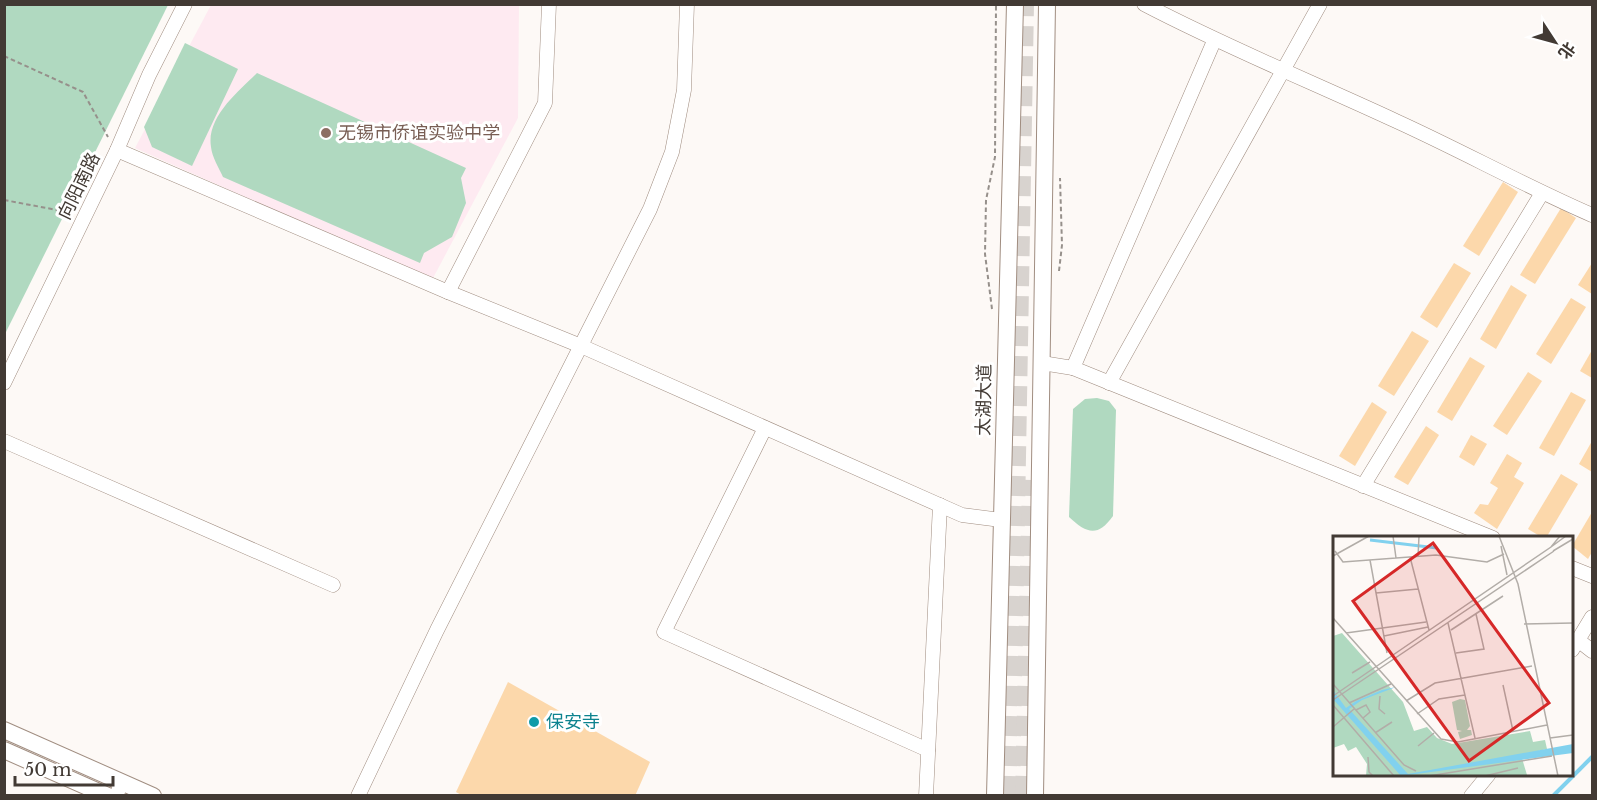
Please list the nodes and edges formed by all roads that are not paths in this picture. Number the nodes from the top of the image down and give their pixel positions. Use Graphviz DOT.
graph roads {
  1 [pos="185,4"];
  2 [pos="549,4"];
  3 [pos="687,4"];
  4 [pos="1015,4"];
  5 [pos="1047,4"];
  6 [pos="1144,4"];
  7 [pos="1320,4"];
  8 [pos="1215,41"];
  9 [pos="1286,70"];
  10 [pos="117,150"];
  11 [pos="1542,193"];
  12 [pos="1593,215"];
  13 [pos="448,292"];
  14 [pos="581,346"];
  15 [pos="1042,363"];
  16 [pos="1073,368"];
  17 [pos="4,383"];
  18 [pos="1109,383"];
  19 [pos="765,428"];
  20 [pos="4,441"];
  21 [pos="1363,486"];
  22 [pos="940,506"];
  23 [pos="1001,520"];
  24 [pos="1490,536"];
  25 [pos="1573,568"];
  26 [pos="1593,576"];
  27 [pos="333,585"];
  28 [pos="1593,617"];
  29 [pos="1575,645"];
  30 [pos="1593,651"];
  31 [pos="4,730"];
  32 [pos="4,750"];
  33 [pos="928,750"];
  34 [pos="1487,776"];
  35 [pos="119,789"];
  36 [pos="108,795"];
  37 [pos="153,795"];
  38 [pos="358,795"];
  39 [pos="926,795"];
  40 [pos="995,795"];
  41 [pos="1035,795"];
  42 [pos="1471,795"];
  1 -- 10 [label="street, 向阳南路"];
  2 -- 13 [label="street"];
  3 -- 14 [label="street"];
  4 -- 23 [label="main road, 太湖大道"];
  5 -- 15 [label="main road"];
  6 -- 8 [label="street"];
  7 -- 9 [label="street"];
  8 -- 9 [label="street"];
  8 -- 16 [label="street"];
  9 -- 11 [label="street"];
  9 -- 18 [label="street"];
  10 -- 13 [label="street"];
  10 -- 17 [label="street, 向阳南路"];
  11 -- 12 [label="street"];
  11 -- 21 [label="street"];
  13 -- 14 [label="street"];
  14 -- 19 [label="street"];
  14 -- 38 [label="street"];
  15 -- 16 [label="street"];
  15 -- 41 [label="main road"];
  16 -- 18 [label="street"];
  18 -- 21 [label="street"];
  19 -- 22 [label="street"];
  19 -- 33 [label="street"];
  20 -- 27 [label="street"];
  21 -- 24 [label="street"];
  22 -- 23 [label="street"];
  22 -- 33 [label="street"];
  23 -- 40 [label="main road, 太湖大道"];
  25 -- 26 [label="street"];
  28 -- 29 [label="street"];
  29 -- 30 [label="street"];
  31 -- 35 [label="main road"];
  32 -- 36 [label="main road"];
  33 -- 39 [label="street"];
  34 -- 42 [label="street"];
  35 -- 37 [label="main road"];
}
